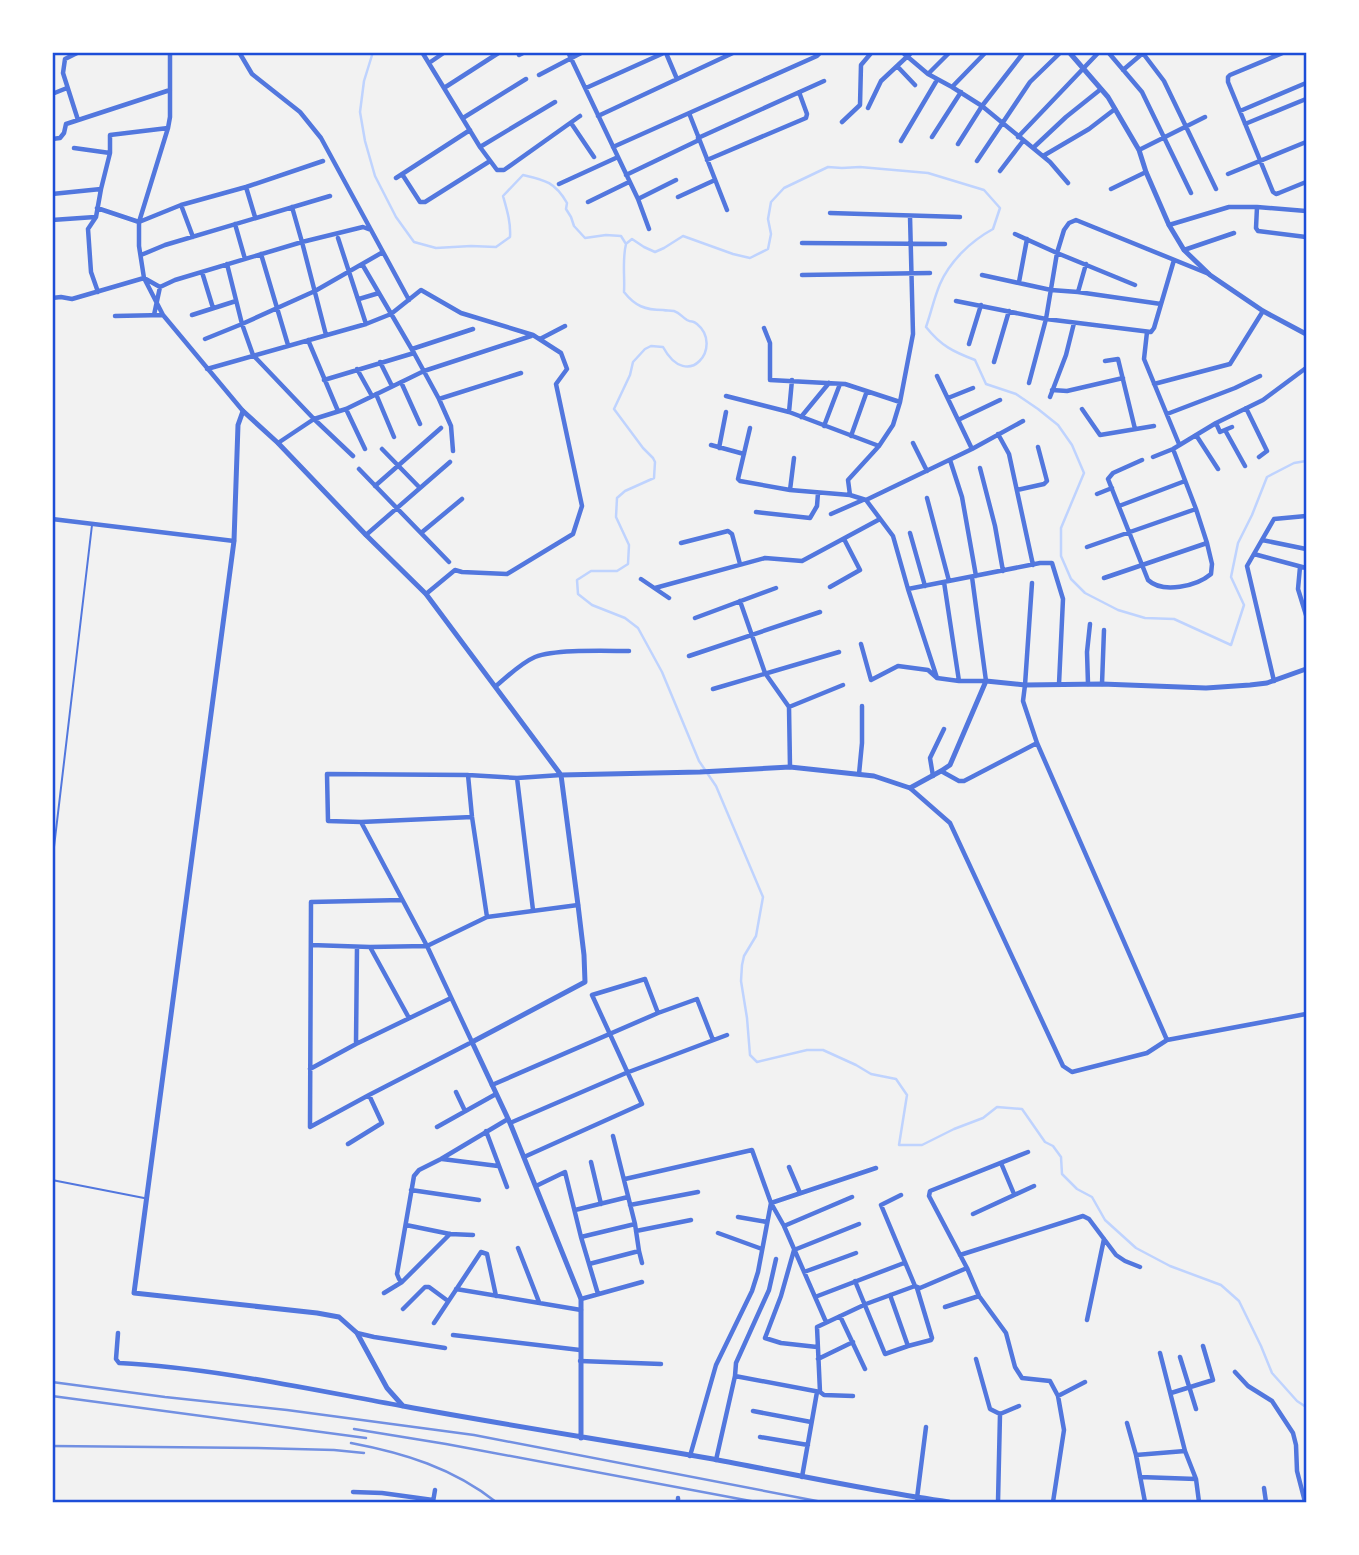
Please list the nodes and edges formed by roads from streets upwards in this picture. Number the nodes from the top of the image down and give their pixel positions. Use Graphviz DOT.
graph roads {
  1 [pos="79,52"];
  2 [pos="172,52"];
  3 [pos="239,52"];
  4 [pos="422,52"];
  5 [pos="445,52"];
  6 [pos="500,52"];
  7 [pos="525,52"];
  8 [pos="583,52"];
  9 [pos="666,52"];
  10 [pos="735,52"];
  11 [pos="821,52"];
  12 [pos="872,52"];
  13 [pos="950,52"];
  14 [pos="986,52"];
  15 [pos="1024,52"];
  16 [pos="1061,52"];
  17 [pos="1069,52"];
  18 [pos="1099,52"];
  19 [pos="1108,52"];
  20 [pos="1285,52"];
  21 [pos="1143,53"];
  22 [pos="907,54"];
  23 [pos="519,55"];
  24 [pos="570,55"];
  25 [pos="429,63"];
  26 [pos="897,65"];
  27 [pos="1083,68"];
  28 [pos="1123,71"];
  29 [pos="928,74"];
  30 [pos="540,75"];
  31 [pos="526,79"];
  32 [pos="677,79"];
  33 [pos="937,80"];
  34 [pos="824,81"];
  35 [pos="1307,83"];
  36 [pos="915,85"];
  37 [pos="953,87"];
  38 [pos="67,88"];
  39 [pos="444,88"];
  40 [pos="586,88"];
  41 [pos="1101,89"];
  42 [pos="170,90"];
  43 [pos="799,92"];
  44 [pos="961,92"];
  45 [pos="52,94"];
  46 [pos="1307,99"];
  47 [pos="555,102"];
  48 [pos="982,106"];
  49 [pos="868,108"];
  50 [pos="1115,109"];
  51 [pos="1240,111"];
  52 [pos="689,113"];
  53 [pos="580,116"];
  54 [pos="598,116"];
  55 [pos="1205,117"];
  56 [pos="463,118"];
  57 [pos="78,120"];
  58 [pos="842,122"];
  59 [pos="571,123"];
  60 [pos="1002,123"];
  61 [pos="1245,124"];
  62 [pos="1185,127"];
  63 [pos="168,128"];
  64 [pos="470,130"];
  65 [pos="932,137"];
  66 [pos="52,139"];
  67 [pos="699,139"];
  68 [pos="1020,139"];
  69 [pos="1164,139"];
  70 [pos="901,141"];
  71 [pos="1307,142"];
  72 [pos="958,144"];
  73 [pos="480,147"];
  74 [pos="613,147"];
  75 [pos="74,148"];
  76 [pos="1033,148"];
  77 [pos="1139,150"];
  78 [pos="110,153"];
  79 [pos="1043,156"];
  80 [pos="594,157"];
  81 [pos="618,157"];
  82 [pos="707,160"];
  83 [pos="323,161"];
  84 [pos="490,161"];
  85 [pos="1260,161"];
  86 [pos="977,162"];
  87 [pos="1000,171"];
  88 [pos="1146,172"];
  89 [pos="1228,174"];
  90 [pos="626,175"];
  91 [pos="676,180"];
  92 [pos="715,180"];
  93 [pos="629,182"];
  94 [pos="1307,182"];
  95 [pos="1068,183"];
  96 [pos="559,184"];
  97 [pos="246,187"];
  98 [pos="100,189"];
  99 [pos="1111,189"];
  100 [pos="1216,189"];
  101 [pos="1191,193"];
  102 [pos="52,194"];
  103 [pos="330,196"];
  104 [pos="678,197"];
  105 [pos="638,199"];
  106 [pos="588,202"];
  107 [pos="181,205"];
  108 [pos="292,207"];
  109 [pos="1257,207"];
  110 [pos="97,208"];
  111 [pos="727,210"];
  112 [pos="1307,211"];
  113 [pos="830,213"];
  114 [pos="910,216"];
  115 [pos="96,217"];
  116 [pos="255,217"];
  117 [pos="960,217"];
  118 [pos="52,220"];
  119 [pos="139,222"];
  120 [pos="235,224"];
  121 [pos="1169,225"];
  122 [pos="649,229"];
  123 [pos="371,230"];
  124 [pos="1234,233"];
  125 [pos="1015,234"];
  126 [pos="193,237"];
  127 [pos="1307,237"];
  128 [pos="338,238"];
  129 [pos="1027,239"];
  130 [pos="303,242"];
  131 [pos="802,243"];
  132 [pos="911,244"];
  133 [pos="945,244"];
  134 [pos="1184,250"];
  135 [pos="383,252"];
  136 [pos="1057,253"];
  137 [pos="261,254"];
  138 [pos="141,255"];
  139 [pos="245,259"];
  140 [pos="1174,260"];
  141 [pos="227,264"];
  142 [pos="362,264"];
  143 [pos="1086,264"];
  144 [pos="350,271"];
  145 [pos="202,272"];
  146 [pos="911,273"];
  147 [pos="930,273"];
  148 [pos="802,275"];
  149 [pos="982,275"];
  150 [pos="1210,275"];
  151 [pos="144,278"];
  152 [pos="1019,282"];
  153 [pos="1135,285"];
  154 [pos="160,287"];
  155 [pos="1051,290"];
  156 [pos="315,291"];
  157 [pos="98,292"];
  158 [pos="1079,292"];
  159 [pos="379,293"];
  160 [pos="52,298"];
  161 [pos="359,299"];
  162 [pos="409,300"];
  163 [pos="236,301"];
  164 [pos="956,301"];
  165 [pos="157,304"];
  166 [pos="1161,304"];
  167 [pos="981,305"];
  168 [pos="278,307"];
  169 [pos="213,309"];
  170 [pos="1009,311"];
  171 [pos="1263,311"];
  172 [pos="391,314"];
  173 [pos="154,315"];
  174 [pos="163,315"];
  175 [pos="192,315"];
  176 [pos="115,316"];
  177 [pos="1046,319"];
  178 [pos="1074,323"];
  179 [pos="242,324"];
  180 [pos="366,324"];
  181 [pos="565,326"];
  182 [pos="764,328"];
  183 [pos="472,329"];
  184 [pos="1147,332"];
  185 [pos="1307,334"];
  186 [pos="326,335"];
  187 [pos="533,335"];
  188 [pos="205,339"];
  189 [pos="308,340"];
  190 [pos="539,340"];
  191 [pos="970,344"];
  192 [pos="288,345"];
  193 [pos="413,351"];
  194 [pos="253,355"];
  195 [pos="1105,361"];
  196 [pos="380,362"];
  197 [pos="994,362"];
  198 [pos="1307,368"];
  199 [pos="208,369"];
  200 [pos="357,369"];
  201 [pos="424,372"];
  202 [pos="521,373"];
  203 [pos="937,376"];
  204 [pos="1260,376"];
  205 [pos="1122,379"];
  206 [pos="324,380"];
  207 [pos="792,380"];
  208 [pos="401,382"];
  209 [pos="830,383"];
  210 [pos="840,383"];
  211 [pos="1029,383"];
  212 [pos="1154,384"];
  213 [pos="393,386"];
  214 [pos="973,388"];
  215 [pos="1052,390"];
  216 [pos="867,391"];
  217 [pos="374,395"];
  218 [pos="726,396"];
  219 [pos="1050,397"];
  220 [pos="948,398"];
  221 [pos="439,399"];
  222 [pos="1000,400"];
  223 [pos="900,402"];
  224 [pos="1246,408"];
  225 [pos="346,409"];
  226 [pos="1082,410"];
  227 [pos="243,411"];
  228 [pos="338,411"];
  229 [pos="726,412"];
  230 [pos="789,412"];
  231 [pos="1167,414"];
  232 [pos="801,417"];
  233 [pos="314,419"];
  234 [pos="958,420"];
  235 [pos="1023,421"];
  236 [pos="1216,423"];
  237 [pos="420,424"];
  238 [pos="824,426"];
  239 [pos="1154,426"];
  240 [pos="1232,427"];
  241 [pos="441,428"];
  242 [pos="750,428"];
  243 [pos="1135,429"];
  244 [pos="1225,430"];
  245 [pos="998,435"];
  246 [pos="1196,435"];
  247 [pos="851,436"];
  248 [pos="394,437"];
  249 [pos="278,443"];
  250 [pos="913,443"];
  251 [pos="711,444"];
  252 [pos="1179,444"];
  253 [pos="879,446"];
  254 [pos="1038,447"];
  255 [pos="719,448"];
  256 [pos="365,449"];
  257 [pos="382,449"];
  258 [pos="972,449"];
  259 [pos="1173,449"];
  260 [pos="453,451"];
  261 [pos="744,454"];
  262 [pos="354,456"];
  263 [pos="1153,457"];
  264 [pos="1259,457"];
  265 [pos="794,458"];
  266 [pos="950,460"];
  267 [pos="1142,460"];
  268 [pos="450,463"];
  269 [pos="398,466"];
  270 [pos="1245,466"];
  271 [pos="981,468"];
  272 [pos="359,469"];
  273 [pos="1218,469"];
  274 [pos="927,471"];
  275 [pos="1185,481"];
  276 [pos="375,486"];
  277 [pos="420,488"];
  278 [pos="1112,488"];
  279 [pos="790,490"];
  280 [pos="1017,490"];
  281 [pos="818,493"];
  282 [pos="1097,494"];
  283 [pos="850,495"];
  284 [pos="927,498"];
  285 [pos="462,499"];
  286 [pos="865,500"];
  287 [pos="1119,506"];
  288 [pos="397,508"];
  289 [pos="1196,509"];
  290 [pos="756,512"];
  291 [pos="831,514"];
  292 [pos="1307,516"];
  293 [pos="52,519"];
  294 [pos="880,519"];
  295 [pos="1129,531"];
  296 [pos="421,533"];
  297 [pos="910,533"];
  298 [pos="366,536"];
  299 [pos="844,539"];
  300 [pos="1262,540"];
  301 [pos="234,541"];
  302 [pos="1207,542"];
  303 [pos="681,543"];
  304 [pos="1087,547"];
  305 [pos="1307,549"];
  306 [pos="1254,554"];
  307 [pos="449,562"];
  308 [pos="740,564"];
  309 [pos="1143,564"];
  310 [pos="1033,565"];
  311 [pos="1300,567"];
  312 [pos="1307,568"];
  313 [pos="1003,571"];
  314 [pos="974,576"];
  315 [pos="641,579"];
  316 [pos="1104,579"];
  317 [pos="947,581"];
  318 [pos="1032,583"];
  319 [pos="925,586"];
  320 [pos="831,587"];
  321 [pos="655,588"];
  322 [pos="776,588"];
  323 [pos="908,589"];
  324 [pos="426,594"];
  325 [pos="669,598"];
  326 [pos="740,601"];
  327 [pos="820,612"];
  328 [pos="1307,615"];
  329 [pos="695,618"];
  330 [pos="1090,624"];
  331 [pos="1104,630"];
  332 [pos="753,634"];
  333 [pos="861,645"];
  334 [pos="629,651"];
  335 [pos="839,652"];
  336 [pos="689,656"];
  337 [pos="1307,669"];
  338 [pos="765,673"];
  339 [pos="937,678"];
  340 [pos="959,681"];
  341 [pos="986,681"];
  342 [pos="1274,681"];
  343 [pos="1059,684"];
  344 [pos="1088,684"];
  345 [pos="1102,684"];
  346 [pos="843,685"];
  347 [pos="1025,685"];
  348 [pos="495,686"];
  349 [pos="713,689"];
  350 [pos="862,706"];
  351 [pos="789,707"];
  352 [pos="944,729"];
  353 [pos="1037,743"];
  354 [pos="790,768"];
  355 [pos="941,771"];
  356 [pos="859,774"];
  357 [pos="468,775"];
  358 [pos="561,775"];
  359 [pos="933,776"];
  360 [pos="516,778"];
  361 [pos="910,788"];
  362 [pos="472,817"];
  363 [pos="360,822"];
  364 [pos="402,900"];
  365 [pos="578,905"];
  366 [pos="533,910"];
  367 [pos="487,917"];
  368 [pos="311,945"];
  369 [pos="357,946"];
  370 [pos="427,946"];
  371 [pos="370,947"];
  372 [pos="451,998"];
  373 [pos="658,1013"];
  374 [pos="1307,1014"];
  375 [pos="409,1018"];
  376 [pos="609,1034"];
  377 [pos="727,1035"];
  378 [pos="713,1040"];
  379 [pos="1167,1041"];
  380 [pos="472,1042"];
  381 [pos="356,1044"];
  382 [pos="310,1069"];
  383 [pos="626,1073"];
  384 [pos="492,1085"];
  385 [pos="456,1092"];
  386 [pos="496,1094"];
  387 [pos="369,1095"];
  388 [pos="465,1111"];
  389 [pos="509,1121"];
  390 [pos="437,1126"];
  391 [pos="486,1131"];
  392 [pos="614,1136"];
  393 [pos="348,1144"];
  394 [pos="1028,1152"];
  395 [pos="524,1157"];
  396 [pos="441,1159"];
  397 [pos="591,1162"];
  398 [pos="1001,1163"];
  399 [pos="499,1166"];
  400 [pos="789,1167"];
  401 [pos="876,1168"];
  402 [pos="625,1179"];
  403 [pos="536,1186"];
  404 [pos="1034,1186"];
  405 [pos="507,1187"];
  406 [pos="411,1190"];
  407 [pos="698,1192"];
  408 [pos="800,1193"];
  409 [pos="1014,1194"];
  410 [pos="901,1195"];
  411 [pos="628,1197"];
  412 [pos="852,1197"];
  413 [pos="479,1200"];
  414 [pos="771,1203"];
  415 [pos="601,1204"];
  416 [pos="630,1205"];
  417 [pos="575,1210"];
  418 [pos="973,1214"];
  419 [pos="738,1217"];
  420 [pos="691,1220"];
  421 [pos="767,1222"];
  422 [pos="635,1224"];
  423 [pos="859,1224"];
  424 [pos="406,1225"];
  425 [pos="783,1226"];
  426 [pos="636,1231"];
  427 [pos="718,1233"];
  428 [pos="450,1234"];
  429 [pos="473,1235"];
  430 [pos="581,1237"];
  431 [pos="1104,1238"];
  432 [pos="518,1248"];
  433 [pos="762,1249"];
  434 [pos="794,1250"];
  435 [pos="639,1251"];
  436 [pos="856,1254"];
  437 [pos="960,1255"];
  438 [pos="776,1259"];
  439 [pos="642,1263"];
  440 [pos="905,1263"];
  441 [pos="589,1264"];
  442 [pos="1140,1267"];
  443 [pos="967,1268"];
  444 [pos="804,1272"];
  445 [pos="855,1281"];
  446 [pos="402,1282"];
  447 [pos="642,1282"];
  448 [pos="916,1287"];
  449 [pos="456,1289"];
  450 [pos="384,1293"];
  451 [pos="598,1294"];
  452 [pos="890,1295"];
  453 [pos="496,1296"];
  454 [pos="979,1296"];
  455 [pos="815,1297"];
  456 [pos="581,1299"];
  457 [pos="448,1301"];
  458 [pos="540,1303"];
  459 [pos="866,1304"];
  460 [pos="945,1307"];
  461 [pos="403,1309"];
  462 [pos="581,1310"];
  463 [pos="840,1316"];
  464 [pos="1087,1320"];
  465 [pos="826,1322"];
  466 [pos="434,1323"];
  467 [pos="118,1333"];
  468 [pos="357,1333"];
  469 [pos="453,1335"];
  470 [pos="853,1342"];
  471 [pos="908,1346"];
  472 [pos="1203,1346"];
  473 [pos="818,1347"];
  474 [pos="445,1348"];
  475 [pos="580,1350"];
  476 [pos="1160,1353"];
  477 [pos="1180,1357"];
  478 [pos="818,1359"];
  479 [pos="976,1359"];
  480 [pos="580,1360"];
  481 [pos="661,1364"];
  482 [pos="865,1369"];
  483 [pos="1236,1372"];
  484 [pos="735,1376"];
  485 [pos="1085,1382"];
  486 [pos="1189,1388"];
  487 [pos="819,1392"];
  488 [pos="1171,1393"];
  489 [pos="853,1396"];
  490 [pos="1058,1396"];
  491 [pos="403,1406"];
  492 [pos="1019,1406"];
  493 [pos="1196,1409"];
  494 [pos="753,1411"];
  495 [pos="1000,1413"];
  496 [pos="811,1422"];
  497 [pos="1127,1423"];
  498 [pos="926,1427"];
  499 [pos="760,1437"];
  500 [pos="581,1438"];
  501 [pos="808,1444"];
  502 [pos="1185,1451"];
  503 [pos="690,1455"];
  504 [pos="1136,1455"];
  505 [pos="716,1460"];
  506 [pos="1140,1477"];
  507 [pos="802,1478"];
  508 [pos="1196,1479"];
  509 [pos="1264,1488"];
  510 [pos="435,1490"];
  511 [pos="353,1492"];
  512 [pos="917,1498"];
  513 [pos="433,1501"];
  514 [pos="949,1503"];
  515 [pos="998,1503"];
  516 [pos="1053,1503"];
  517 [pos="1145,1503"];
  518 [pos="1199,1503"];
  519 [pos="1266,1503"];
  520 [pos="1305,1503"];
  1 -- 38 [label="street"];
  2 -- 42 [label="street"];
  3 -- 123 [label="street"];
  4 -- 25 [label="street"];
  5 -- 25 [label="street"];
  6 -- 39 [label="street"];
  7 -- 23 [label="street"];
  8 -- 24 [label="street"];
  9 -- 32 [label="street"];
  9 -- 40 [label="street"];
  10 -- 32 [label="street"];
  11 -- 52 [label="street"];
  12 -- 58 [label="street"];
  13 -- 29 [label="street"];
  14 -- 37 [label="street"];
  15 -- 48 [label="street"];
  16 -- 60 [label="street"];
  17 -- 27 [label="street"];
  18 -- 27 [label="street"];
  19 -- 28 [label="street"];
  20 -- 51 [label="street"];
  21 -- 28 [label="street"];
  21 -- 62 [label="street"];
  22 -- 26 [label="street"];
  22 -- 29 [label="street"];
  24 -- 30 [label="street"];
  24 -- 40 [label="street"];
  25 -- 39 [label="street"];
  26 -- 36 [label="street"];
  26 -- 49 [label="street"];
  27 -- 41 [label="street"];
  27 -- 68 [label="street"];
  28 -- 69 [label="street"];
  29 -- 33 [label="street"];
  31 -- 56 [label="street"];
  32 -- 54 [label="street"];
  33 -- 37 [label="street"];
  33 -- 70 [label="street"];
  34 -- 43 [label="street"];
  35 -- 51 [label="street"];
  37 -- 44 [label="street"];
  38 -- 45 [label="street"];
  38 -- 57 [label="street"];
  39 -- 56 [label="street"];
  40 -- 54 [label="street"];
  41 -- 50 [label="street"];
  41 -- 76 [label="street"];
  42 -- 57 [label="street"];
  42 -- 63 [label="street"];
  43 -- 67 [label="street"];
  43 -- 82 [label="street"];
  44 -- 48 [label="street"];
  44 -- 65 [label="street"];
  46 -- 61 [label="street"];
  47 -- 73 [label="street"];
  48 -- 60 [label="street"];
  48 -- 72 [label="street"];
  50 -- 77 [label="street"];
  50 -- 79 [label="street"];
  51 -- 61 [label="street"];
  52 -- 67 [label="street"];
  52 -- 74 [label="street"];
  53 -- 59 [label="street"];
  54 -- 74 [label="street"];
  55 -- 62 [label="street"];
  56 -- 64 [label="street"];
  57 -- 66 [label="street"];
  59 -- 80 [label="street"];
  59 -- 84 [label="street"];
  60 -- 68 [label="street"];
  60 -- 86 [label="street"];
  61 -- 85 [label="street"];
  62 -- 69 [label="street"];
  62 -- 100 [label="street"];
  63 -- 78 [label="street"];
  63 -- 119 [label="street"];
  64 -- 73 [label="street"];
  64 -- 84 [label="street"];
  67 -- 82 [label="street"];
  67 -- 90 [label="street"];
  68 -- 76 [label="street"];
  68 -- 87 [label="street"];
  69 -- 77 [label="street"];
  69 -- 101 [label="street"];
  71 -- 85 [label="street"];
  73 -- 84 [label="street"];
  74 -- 81 [label="street"];
  75 -- 78 [label="street"];
  76 -- 79 [label="street"];
  77 -- 88 [label="street"];
  78 -- 98 [label="street"];
  79 -- 95 [label="street"];
  81 -- 90 [label="street"];
  81 -- 96 [label="street"];
  82 -- 92 [label="street"];
  83 -- 97 [label="street"];
  85 -- 89 [label="street"];
  85 -- 94 [label="street"];
  88 -- 99 [label="street"];
  88 -- 121 [label="street"];
  90 -- 93 [label="street"];
  91 -- 105 [label="street"];
  92 -- 104 [label="street"];
  92 -- 111 [label="street"];
  93 -- 105 [label="street"];
  93 -- 106 [label="street"];
  97 -- 107 [label="street"];
  97 -- 116 [label="street"];
  98 -- 102 [label="street"];
  98 -- 110 [label="street"];
  103 -- 108 [label="street"];
  105 -- 122 [label="street"];
  107 -- 119 [label="street"];
  107 -- 126 [label="street"];
  108 -- 116 [label="street"];
  108 -- 130 [label="street"];
  109 -- 112 [label="street"];
  109 -- 121 [label="street"];
  109 -- 127 [label="street"];
  110 -- 115 [label="street"];
  110 -- 119 [label="street"];
  113 -- 114 [label="street"];
  114 -- 117 [label="street"];
  114 -- 132 [label="street"];
  115 -- 118 [label="street"];
  115 -- 157 [label="street"];
  116 -- 120 [label="street"];
  119 -- 138 [label="street"];
  120 -- 126 [label="street"];
  120 -- 139 [label="street"];
  121 -- 134 [label="street"];
  123 -- 130 [label="street"];
  123 -- 135 [label="street"];
  124 -- 134 [label="street"];
  125 -- 129 [label="street"];
  126 -- 138 [label="street"];
  128 -- 144 [label="street"];
  129 -- 136 [label="street"];
  129 -- 152 [label="street"];
  130 -- 137 [label="street"];
  130 -- 156 [label="street"];
  131 -- 132 [label="street"];
  132 -- 133 [label="street"];
  132 -- 146 [label="street"];
  134 -- 150 [label="street"];
  135 -- 142 [label="street"];
  135 -- 162 [label="street"];
  136 -- 140 [label="street"];
  136 -- 143 [label="street"];
  136 -- 155 [label="street"];
  137 -- 139 [label="street"];
  137 -- 168 [label="street"];
  138 -- 151 [label="street"];
  139 -- 141 [label="street"];
  140 -- 150 [label="street"];
  140 -- 166 [label="street"];
  141 -- 145 [label="street"];
  141 -- 163 [label="street"];
  142 -- 144 [label="street"];
  142 -- 159 [label="street"];
  143 -- 153 [label="street"];
  143 -- 158 [label="street"];
  144 -- 156 [label="street"];
  144 -- 161 [label="street"];
  145 -- 154 [label="street"];
  145 -- 169 [label="street"];
  146 -- 147 [label="street"];
  146 -- 148 [label="street"];
  146 -- 223 [label="street"];
  149 -- 152 [label="street"];
  150 -- 171 [label="street"];
  151 -- 154 [label="street"];
  151 -- 157 [label="street"];
  151 -- 165 [label="street"];
  152 -- 155 [label="street"];
  154 -- 165 [label="street"];
  155 -- 158 [label="street"];
  155 -- 177 [label="street"];
  156 -- 168 [label="street"];
  156 -- 186 [label="street"];
  157 -- 160 [label="street"];
  158 -- 166 [label="street"];
  159 -- 161 [label="street"];
  159 -- 172 [label="street"];
  161 -- 180 [label="street"];
  162 -- 172 [label="street"];
  162 -- 187 [label="street"];
  163 -- 169 [label="street"];
  163 -- 179 [label="street"];
  164 -- 167 [label="street"];
  165 -- 173 [label="street"];
  165 -- 174 [label="street"];
  166 -- 184 [label="street"];
  167 -- 170 [label="street"];
  167 -- 191 [label="street"];
  168 -- 179 [label="street"];
  168 -- 192 [label="street"];
  169 -- 175 [label="street"];
  170 -- 177 [label="street"];
  170 -- 197 [label="street"];
  171 -- 185 [label="street"];
  171 -- 212 [label="street"];
  172 -- 180 [label="street"];
  172 -- 193 [label="street"];
  173 -- 174 [label="street"];
  173 -- 176 [label="street"];
  174 -- 199 [label="street"];
  177 -- 178 [label="street"];
  177 -- 211 [label="street"];
  178 -- 184 [label="street"];
  178 -- 215 [label="street"];
  179 -- 188 [label="street"];
  179 -- 194 [label="street"];
  180 -- 186 [label="street"];
  181 -- 190 [label="street"];
  182 -- 207 [label="street"];
  183 -- 193 [label="street"];
  184 -- 212 [label="street"];
  186 -- 189 [label="street"];
  187 -- 190 [label="street"];
  187 -- 201 [label="street"];
  189 -- 192 [label="street"];
  189 -- 206 [label="street"];
  190 -- 324 [label="street"];
  192 -- 194 [label="street"];
  193 -- 196 [label="street"];
  193 -- 201 [label="street"];
  194 -- 199 [label="street"];
  194 -- 233 [label="street"];
  195 -- 205 [label="street"];
  196 -- 200 [label="street"];
  196 -- 213 [label="street"];
  198 -- 224 [label="street"];
  199 -- 227 [label="street"];
  200 -- 206 [label="street"];
  200 -- 217 [label="street"];
  201 -- 208 [label="street"];
  201 -- 221 [label="street"];
  202 -- 221 [label="street"];
  203 -- 220 [label="street"];
  204 -- 231 [label="street"];
  205 -- 215 [label="street"];
  205 -- 243 [label="street"];
  206 -- 228 [label="street"];
  207 -- 209 [label="street"];
  207 -- 230 [label="street"];
  208 -- 213 [label="street"];
  208 -- 237 [label="street"];
  209 -- 210 [label="street"];
  209 -- 232 [label="street"];
  210 -- 216 [label="street"];
  210 -- 238 [label="street"];
  212 -- 231 [label="street"];
  213 -- 217 [label="street"];
  214 -- 220 [label="street"];
  215 -- 219 [label="street"];
  216 -- 223 [label="street"];
  216 -- 247 [label="street"];
  217 -- 225 [label="street"];
  217 -- 248 [label="street"];
  218 -- 230 [label="street"];
  220 -- 234 [label="street"];
  221 -- 260 [label="street"];
  222 -- 234 [label="street"];
  223 -- 253 [label="street"];
  224 -- 236 [label="street"];
  224 -- 264 [label="street"];
  225 -- 228 [label="street"];
  225 -- 256 [label="street"];
  226 -- 243 [label="street"];
  227 -- 249 [label="street"];
  227 -- 301 [label="street"];
  228 -- 233 [label="street"];
  229 -- 255 [label="street"];
  230 -- 232 [label="street"];
  231 -- 252 [label="street"];
  232 -- 238 [label="street"];
  233 -- 249 [label="street"];
  233 -- 262 [label="street"];
  234 -- 258 [label="street"];
  235 -- 245 [label="street"];
  236 -- 244 [label="street"];
  236 -- 246 [label="street"];
  238 -- 247 [label="street"];
  239 -- 243 [label="street"];
  240 -- 244 [label="street"];
  241 -- 269 [label="street"];
  242 -- 261 [label="street"];
  244 -- 270 [label="street"];
  245 -- 258 [label="street"];
  245 -- 280 [label="street"];
  246 -- 252 [label="street"];
  246 -- 273 [label="street"];
  247 -- 253 [label="street"];
  249 -- 298 [label="street"];
  250 -- 274 [label="street"];
  251 -- 255 [label="street"];
  252 -- 259 [label="street"];
  253 -- 283 [label="street"];
  254 -- 280 [label="street"];
  255 -- 261 [label="street"];
  257 -- 269 [label="street"];
  258 -- 266 [label="street"];
  259 -- 263 [label="street"];
  259 -- 275 [label="street"];
  261 -- 279 [label="street"];
  265 -- 279 [label="street"];
  266 -- 274 [label="street"];
  266 -- 314 [label="street"];
  267 -- 278 [label="street"];
  268 -- 277 [label="street"];
  269 -- 276 [label="street"];
  269 -- 277 [label="street"];
  271 -- 313 [label="street"];
  272 -- 276 [label="street"];
  274 -- 286 [label="street"];
  275 -- 287 [label="street"];
  275 -- 289 [label="street"];
  276 -- 288 [label="street"];
  277 -- 288 [label="street"];
  278 -- 282 [label="street"];
  278 -- 287 [label="street"];
  279 -- 281 [label="street"];
  280 -- 310 [label="street"];
  281 -- 283 [label="street"];
  281 -- 290 [label="street"];
  283 -- 286 [label="street"];
  284 -- 317 [label="street"];
  285 -- 296 [label="street"];
  286 -- 291 [label="street"];
  286 -- 294 [label="street"];
  287 -- 295 [label="street"];
  288 -- 296 [label="street"];
  288 -- 298 [label="street"];
  289 -- 295 [label="street"];
  289 -- 302 [label="street"];
  292 -- 300 [label="street"];
  293 -- 301 [label="street"];
  294 -- 299 [label="street"];
  294 -- 323 [label="street"];
  295 -- 304 [label="street"];
  295 -- 309 [label="street"];
  296 -- 307 [label="street"];
  297 -- 319 [label="street"];
  298 -- 324 [label="street"];
  299 -- 308 [label="street"];
  299 -- 320 [label="street"];
  300 -- 305 [label="street"];
  300 -- 306 [label="street"];
  301 -- 468 [label="street"];
  302 -- 309 [label="street"];
  302 -- 309 [label="street"];
  303 -- 308 [label="street"];
  306 -- 311 [label="street"];
  306 -- 342 [label="street"];
  308 -- 321 [label="street"];
  309 -- 316 [label="street"];
  310 -- 313 [label="street"];
  310 -- 343 [label="street"];
  311 -- 312 [label="street"];
  311 -- 328 [label="street"];
  313 -- 314 [label="street"];
  314 -- 317 [label="street"];
  314 -- 341 [label="street"];
  315 -- 321 [label="street"];
  317 -- 319 [label="street"];
  317 -- 340 [label="street"];
  318 -- 347 [label="street"];
  319 -- 323 [label="street"];
  321 -- 325 [label="street"];
  322 -- 326 [label="street"];
  323 -- 339 [label="street"];
  324 -- 348 [label="street"];
  326 -- 329 [label="street"];
  326 -- 332 [label="street"];
  327 -- 332 [label="street"];
  330 -- 344 [label="street"];
  331 -- 345 [label="street"];
  332 -- 336 [label="street"];
  332 -- 338 [label="street"];
  333 -- 339 [label="street"];
  334 -- 348 [label="street"];
  335 -- 338 [label="street"];
  337 -- 342 [label="street"];
  338 -- 349 [label="street"];
  338 -- 351 [label="street"];
  339 -- 340 [label="street"];
  340 -- 341 [label="street"];
  341 -- 347 [label="street"];
  341 -- 355 [label="street"];
  342 -- 345 [label="street"];
  343 -- 344 [label="street"];
  343 -- 347 [label="street"];
  344 -- 345 [label="street"];
  346 -- 351 [label="street"];
  347 -- 353 [label="street"];
  348 -- 358 [label="street"];
  350 -- 356 [label="street"];
  351 -- 354 [label="street"];
  352 -- 359 [label="street"];
  353 -- 355 [label="street"];
  353 -- 379 [label="street"];
  354 -- 356 [label="street"];
  354 -- 358 [label="street"];
  355 -- 359 [label="street"];
  356 -- 361 [label="street"];
  357 -- 360 [label="street"];
  357 -- 362 [label="street"];
  357 -- 363 [label="street"];
  358 -- 360 [label="street"];
  358 -- 365 [label="street"];
  359 -- 361 [label="street"];
  360 -- 366 [label="street"];
  361 -- 379 [label="street"];
  362 -- 363 [label="street"];
  362 -- 367 [label="street"];
  363 -- 364 [label="street"];
  364 -- 368 [label="street"];
  364 -- 370 [label="street"];
  365 -- 366 [label="street"];
  365 -- 380 [label="street"];
  366 -- 367 [label="street"];
  367 -- 370 [label="street"];
  368 -- 369 [label="street"];
  368 -- 382 [label="street"];
  369 -- 371 [label="street"];
  369 -- 381 [label="street"];
  370 -- 371 [label="street"];
  370 -- 372 [label="street"];
  371 -- 375 [label="street"];
  372 -- 375 [label="street"];
  372 -- 380 [label="street"];
  373 -- 376 [label="street"];
  373 -- 376 [label="street"];
  373 -- 378 [label="street"];
  374 -- 379 [label="street"];
  375 -- 381 [label="street"];
  376 -- 383 [label="street"];
  376 -- 384 [label="street"];
  377 -- 378 [label="street"];
  378 -- 383 [label="street"];
  380 -- 384 [label="street"];
  380 -- 387 [label="street"];
  381 -- 382 [label="street"];
  382 -- 387 [label="street"];
  383 -- 389 [label="street"];
  383 -- 395 [label="street"];
  384 -- 386 [label="street"];
  385 -- 388 [label="street"];
  386 -- 388 [label="street"];
  386 -- 389 [label="street"];
  387 -- 393 [label="street"];
  388 -- 390 [label="street"];
  389 -- 391 [label="street"];
  389 -- 395 [label="street"];
  391 -- 396 [label="street"];
  391 -- 399 [label="street"];
  392 -- 402 [label="street"];
  394 -- 398 [label="street"];
  395 -- 403 [label="street"];
  396 -- 399 [label="street"];
  396 -- 406 [label="street"];
  397 -- 415 [label="street"];
  398 -- 409 [label="street"];
  398 -- 437 [label="street"];
  399 -- 405 [label="street"];
  400 -- 408 [label="street"];
  401 -- 408 [label="street"];
  402 -- 411 [label="street"];
  402 -- 414 [label="street"];
  403 -- 417 [label="street"];
  403 -- 456 [label="street"];
  404 -- 409 [label="street"];
  406 -- 413 [label="street"];
  406 -- 424 [label="street"];
  407 -- 416 [label="street"];
  408 -- 414 [label="street"];
  409 -- 418 [label="street"];
  410 -- 440 [label="street"];
  411 -- 415 [label="street"];
  411 -- 416 [label="street"];
  412 -- 425 [label="street"];
  414 -- 421 [label="street"];
  414 -- 425 [label="street"];
  415 -- 417 [label="street"];
  416 -- 422 [label="street"];
  417 -- 430 [label="street"];
  419 -- 421 [label="street"];
  420 -- 426 [label="street"];
  421 -- 433 [label="street"];
  422 -- 426 [label="street"];
  422 -- 430 [label="street"];
  423 -- 434 [label="street"];
  424 -- 428 [label="street"];
  424 -- 446 [label="street"];
  425 -- 434 [label="street"];
  426 -- 435 [label="street"];
  427 -- 433 [label="street"];
  428 -- 429 [label="street"];
  428 -- 446 [label="street"];
  430 -- 441 [label="street"];
  431 -- 437 [label="street"];
  431 -- 442 [label="street"];
  431 -- 464 [label="street"];
  432 -- 458 [label="street"];
  433 -- 503 [label="street"];
  434 -- 444 [label="street"];
  434 -- 473 [label="street"];
  435 -- 439 [label="street"];
  435 -- 441 [label="street"];
  436 -- 444 [label="street"];
  437 -- 443 [label="street"];
  438 -- 484 [label="street"];
  440 -- 445 [label="street"];
  440 -- 448 [label="street"];
  441 -- 451 [label="street"];
  443 -- 448 [label="street"];
  443 -- 454 [label="street"];
  444 -- 455 [label="street"];
  445 -- 455 [label="street"];
  445 -- 459 [label="street"];
  446 -- 450 [label="street"];
  447 -- 451 [label="street"];
  448 -- 452 [label="street"];
  448 -- 471 [label="street"];
  449 -- 453 [label="street"];
  449 -- 453 [label="street"];
  449 -- 457 [label="street"];
  451 -- 456 [label="street"];
  452 -- 459 [label="street"];
  452 -- 471 [label="street"];
  453 -- 458 [label="street"];
  454 -- 460 [label="street"];
  454 -- 490 [label="street"];
  455 -- 465 [label="street"];
  456 -- 462 [label="street"];
  457 -- 461 [label="street"];
  457 -- 466 [label="street"];
  458 -- 462 [label="street"];
  459 -- 463 [label="street"];
  459 -- 471 [label="street"];
  462 -- 475 [label="street"];
  463 -- 465 [label="street"];
  463 -- 470 [label="street"];
  465 -- 473 [label="street"];
  467 -- 491 [label="street"];
  468 -- 474 [label="street"];
  468 -- 491 [label="street"];
  469 -- 475 [label="street"];
  470 -- 478 [label="street"];
  470 -- 482 [label="street"];
  472 -- 486 [label="street"];
  473 -- 478 [label="street"];
  475 -- 480 [label="street"];
  476 -- 488 [label="street"];
  477 -- 486 [label="street"];
  478 -- 487 [label="street"];
  479 -- 495 [label="street"];
  480 -- 481 [label="street"];
  480 -- 500 [label="street"];
  483 -- 520 [label="street"];
  484 -- 487 [label="street"];
  484 -- 505 [label="street"];
  485 -- 490 [label="street"];
  486 -- 488 [label="street"];
  486 -- 493 [label="street"];
  487 -- 489 [label="street"];
  487 -- 496 [label="street"];
  488 -- 502 [label="street"];
  490 -- 516 [label="street"];
  491 -- 500 [label="street"];
  492 -- 495 [label="street"];
  494 -- 496 [label="street"];
  495 -- 515 [label="street"];
  496 -- 501 [label="street"];
  497 -- 504 [label="street"];
  498 -- 512 [label="street"];
  499 -- 501 [label="street"];
  500 -- 503 [label="street"];
  501 -- 507 [label="street"];
  502 -- 504 [label="street"];
  502 -- 508 [label="street"];
  503 -- 505 [label="street"];
  504 -- 506 [label="street"];
  505 -- 507 [label="street"];
  506 -- 508 [label="street"];
  506 -- 517 [label="street"];
  507 -- 512 [label="street"];
  508 -- 518 [label="street"];
  509 -- 519 [label="street"];
  510 -- 513 [label="street"];
  511 -- 513 [label="street"];
  512 -- 514 [label="street"];
}
